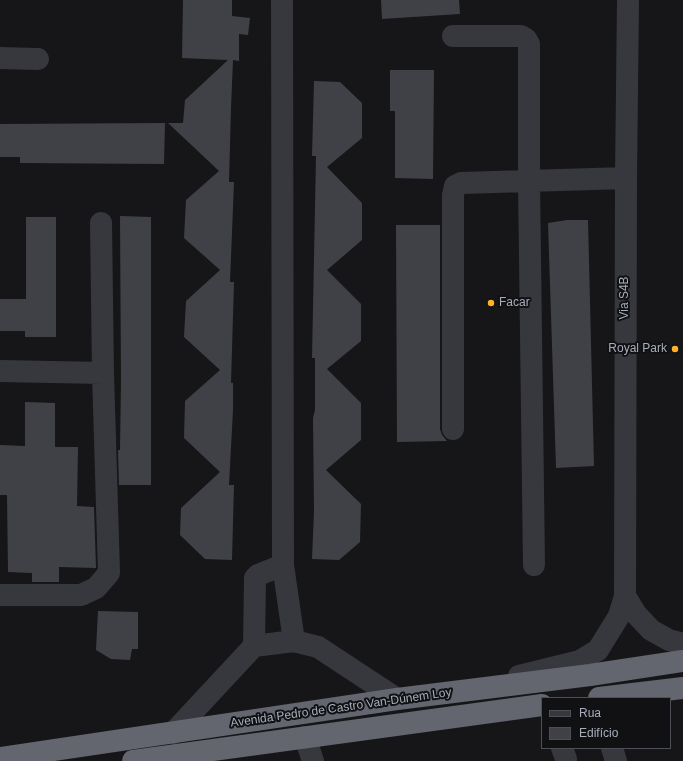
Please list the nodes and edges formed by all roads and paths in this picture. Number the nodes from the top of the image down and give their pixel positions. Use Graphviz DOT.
graph roads {
  1 [pos="282,0"];
  2 [pos="628,0"];
  3 [pos="453,36"];
  4 [pos="0,58"];
  5 [pos="38,59"];
  6 [pos="626,178"];
  7 [pos="529,181"];
  8 [pos="101,223"];
  9 [pos="0,371"];
  10 [pos="103,373"];
  11 [pos="453,429"];
  12 [pos="283,565"];
  13 [pos="534,565"];
  14 [pos="0,595"];
  15 [pos="625,596"];
  16 [pos="294,641"];
  17 [pos="683,644"];
  18 [pos="254,646"];
  19 [pos="683,661"];
  20 [pos="683,688"];
  21 [pos="468,689"];
  22 [pos="607,697"];
  23 [pos="397,699"];
  24 [pos="541,705"];
  25 [pos="173,733"];
  26 [pos="305,737"];
  27 [pos="612,749"];
  28 [pos="0,758"];
  29 [pos="134,761"];
  30 [pos="313,761"];
  31 [pos="616,761"];
  1 -- 12 [label="street"];
  2 -- 6 [label="street, Via S4B"];
  3 -- 7 [label="street"];
  4 -- 5 [label="street"];
  6 -- 7 [label="street"];
  6 -- 15 [label="street, Via S4B"];
  7 -- 11 [label="street"];
  7 -- 13 [label="street"];
  8 -- 10 [label="street"];
  9 -- 10 [label="street"];
  10 -- 14 [label="street"];
  12 -- 16 [label="street"];
  12 -- 18 [label="street"];
  15 -- 17 [label="street"];
  15 -- 21 [label="street, Via S4B"];
  16 -- 18 [label="street"];
  16 -- 23 [label="street"];
  18 -- 25 [label="street"];
  19 -- 21 [label="highway, Avenida Pedro de Castro Van-Dúnem Loy"];
  20 -- 22 [label="highway"];
  21 -- 23 [label="highway, Avenida Pedro de Castro Van-Dúnem Loy"];
  23 -- 25 [label="highway, Avenida Pedro de Castro Van-Dúnem Loy"];
  24 -- 26 [label="highway, Avenida Pedro de Castro Van-Dúnem Loy"];
  25 -- 28 [label="highway, Avenida Pedro de Castro Van-Dúnem Loy"];
  26 -- 29 [label="highway, Avenida Pedro de Castro Van-Dúnem Loy"];
  26 -- 30 [label="street"];
  27 -- 31 [label="street"];
}
